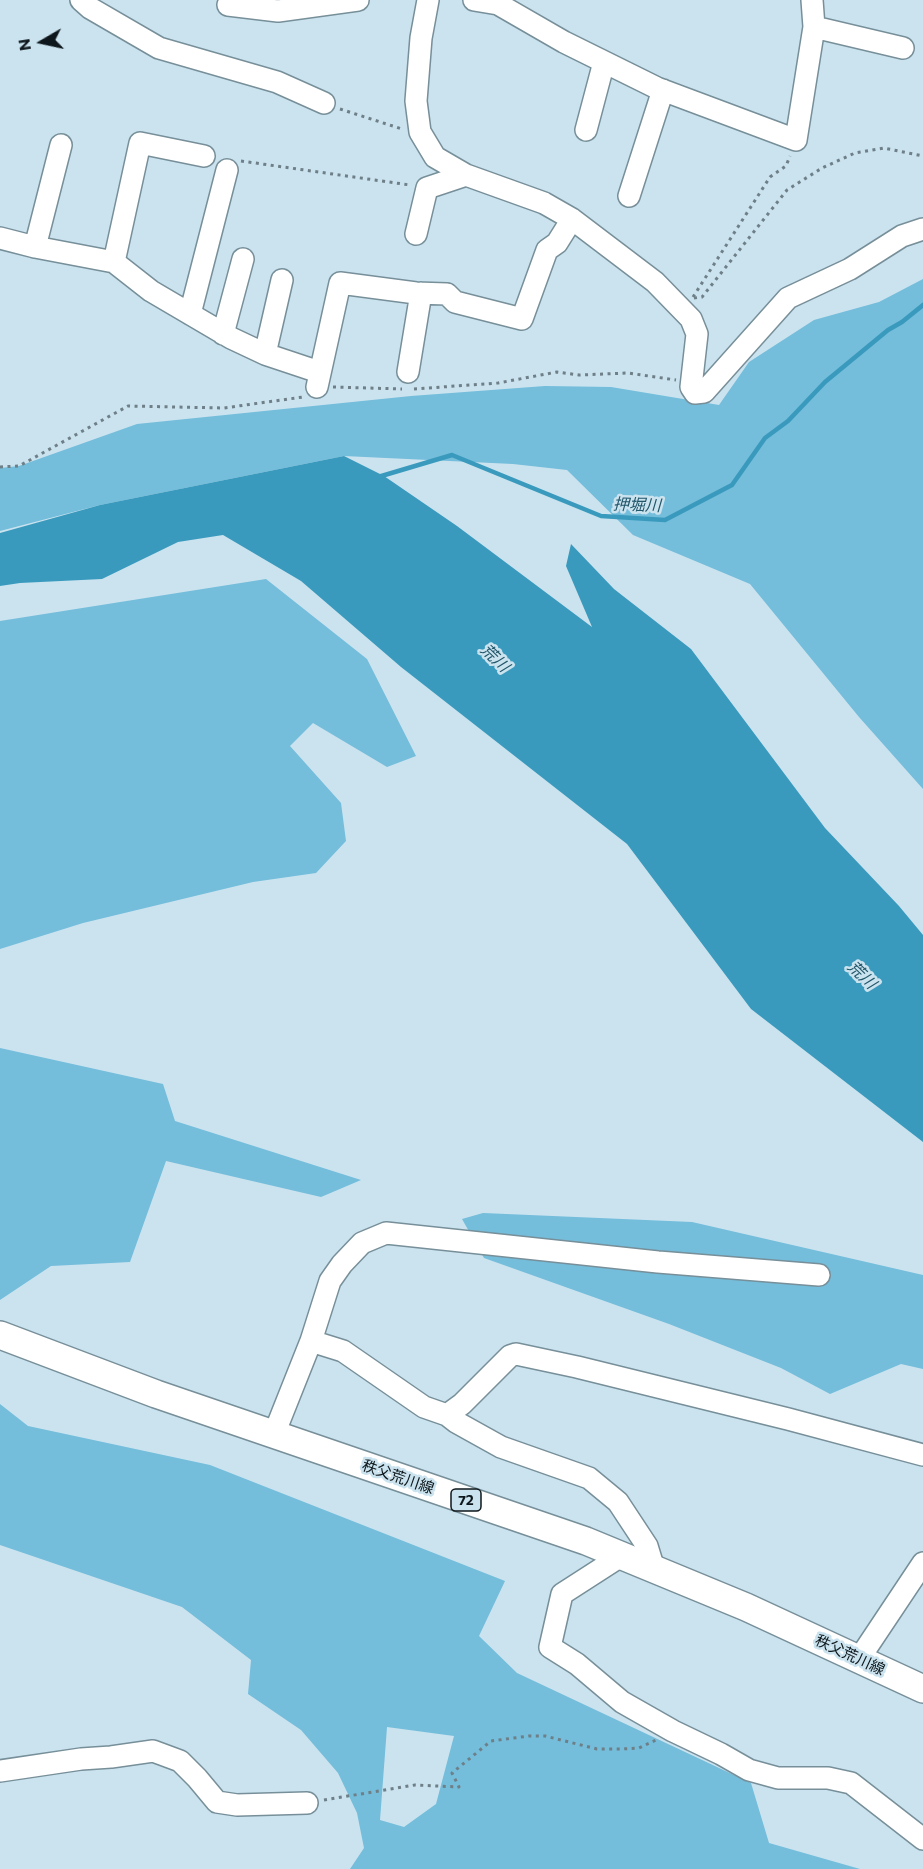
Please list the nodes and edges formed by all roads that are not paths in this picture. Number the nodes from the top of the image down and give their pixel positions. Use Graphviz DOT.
graph roads {
  1 [pos="81,0"];
  2 [pos="358,0"];
  3 [pos="428,0"];
  4 [pos="474,0"];
  5 [pos="812,0"];
  6 [pos="228,5"];
  7 [pos="814,27"];
  8 [pos="903,48"];
  9 [pos="604,62"];
  10 [pos="663,90"];
  11 [pos="324,103"];
  12 [pos="586,129"];
  13 [pos="61,145"];
  14 [pos="204,156"];
  15 [pos="232,165"];
  16 [pos="466,175"];
  17 [pos="629,196"];
  18 [pos="572,219"];
  19 [pos="923,229"];
  20 [pos="416,234"];
  21 [pos="0,238"];
  22 [pos="35,247"];
  23 [pos="243,259"];
  24 [pos="114,262"];
  25 [pos="282,279"];
  26 [pos="421,293"];
  27 [pos="190,314"];
  28 [pos="223,334"];
  29 [pos="265,354"];
  30 [pos="408,372"];
  31 [pos="819,1275"];
  32 [pos="0,1335"];
  33 [pos="311,1341"];
  34 [pos="447,1415"];
  35 [pos="274,1434"];
  36 [pos="923,1455"];
  37 [pos="621,1556"];
  38 [pos="923,1563"];
  39 [pos="654,1569"];
  40 [pos="859,1659"];
  41 [pos="923,1689"];
  42 [pos="0,1771"];
  43 [pos="307,1803"];
  44 [pos="923,1839"];
  1 -- 11 [label="street"];
  2 -- 6 [label="street"];
  3 -- 16 [label="street"];
  4 -- 9 [label="street"];
  5 -- 7 [label="street"];
  7 -- 8 [label="street"];
  7 -- 10 [label="street"];
  9 -- 10 [label="street"];
  9 -- 12 [label="street"];
  10 -- 17 [label="street"];
  13 -- 22 [label="street"];
  14 -- 24 [label="street"];
  15 -- 27 [label="street"];
  16 -- 18 [label="street"];
  16 -- 20 [label="street"];
  18 -- 19 [label="street"];
  18 -- 26 [label="street"];
  21 -- 22 [label="street"];
  22 -- 24 [label="street"];
  23 -- 28 [label="street"];
  24 -- 27 [label="street"];
  25 -- 29 [label="street"];
  26 -- 29 [label="street"];
  26 -- 30 [label="street"];
  27 -- 28 [label="street"];
  28 -- 29 [label="street"];
  31 -- 33 [label="street"];
  32 -- 35 [label="main road, 秩父荒川線 / 72"];
  33 -- 34 [label="street"];
  33 -- 35 [label="street"];
  34 -- 36 [label="street"];
  34 -- 39 [label="street"];
  35 -- 37 [label="main road, 秩父荒川線 / 72"];
  37 -- 39 [label="main road, 秩父荒川線 / 72"];
  37 -- 44 [label="street"];
  38 -- 40 [label="street"];
  39 -- 40 [label="main road, 秩父荒川線 / 72"];
  40 -- 41 [label="main road, 秩父荒川線 / 72"];
  42 -- 43 [label="street"];
}
